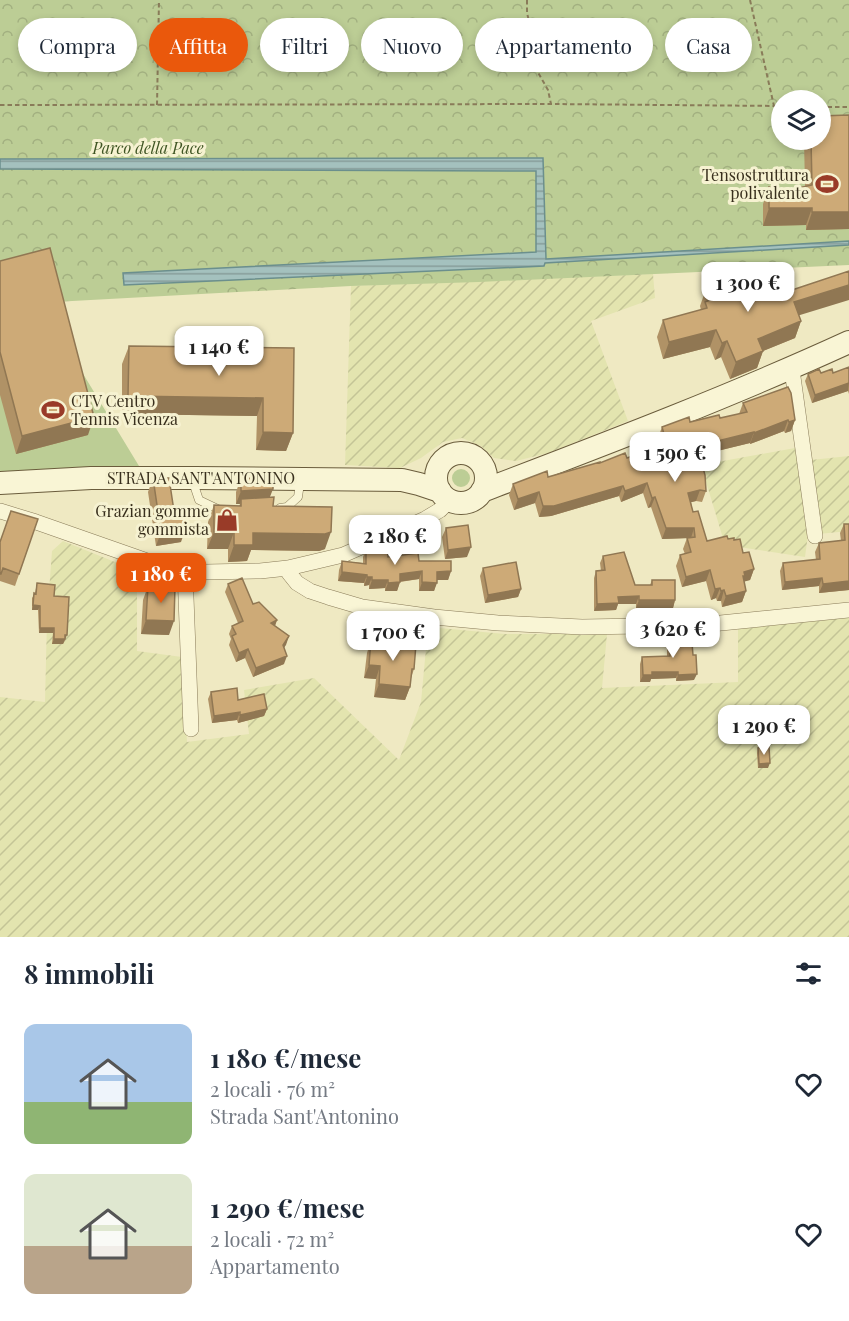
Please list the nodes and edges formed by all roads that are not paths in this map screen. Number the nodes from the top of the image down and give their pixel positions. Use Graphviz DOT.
graph roads {
  1 [pos="849,342"];
  2 [pos="790,369"];
  3 [pos="479,461"];
  4 [pos="441,462"];
  5 [pos="531,472"];
  6 [pos="195,478"];
  7 [pos="300,479"];
  8 [pos="402,480"];
  9 [pos="0,483"];
  10 [pos="482,491"];
  11 [pos="445,496"];
  12 [pos="276,508"];
  13 [pos="234,510"];
  14 [pos="0,511"];
  15 [pos="815,536"];
  16 [pos="288,568"];
  17 [pos="185,571"];
  18 [pos="849,610"];
  19 [pos="191,729"];
  1 -- 2 [label="main road, STRADA SANT'ANTONINO"];
  2 -- 5 [label="main road, STRADA SANT'ANTONINO"];
  2 -- 15 [label="street"];
  3 -- 4 [label="main road, STRADA SANT'ANTONINO"];
  3 -- 5 [label="main road, STRADA SANT'ANTONINO"];
  3 -- 10 [label="main road"];
  4 -- 8 [label="main road, STRADA SANT'ANTONINO"];
  4 -- 11 [label="main road"];
  5 -- 10 [label="main road, STRADA SANT'ANTONINO"];
  6 -- 7 [label="main road, STRADA SANT'ANTONINO"];
  6 -- 9 [label="main road, STRADA SANT'ANTONINO"];
  6 -- 13 [label="lane"];
  7 -- 8 [label="main road, STRADA SANT'ANTONINO"];
  7 -- 12 [label="lane"];
  8 -- 11 [label="main road, STRADA SANT'ANTONINO"];
  10 -- 11 [label="main road, STRADA SANT'ANTONINO"];
  11 -- 16 [label="street, STRADA SANT'ANTONINO"];
  14 -- 17 [label="street, STRADA SANT'ANTONINO"];
  16 -- 17 [label="street, STRADA SANT'ANTONINO"];
  16 -- 18 [label="street"];
  17 -- 19 [label="street"];
}
